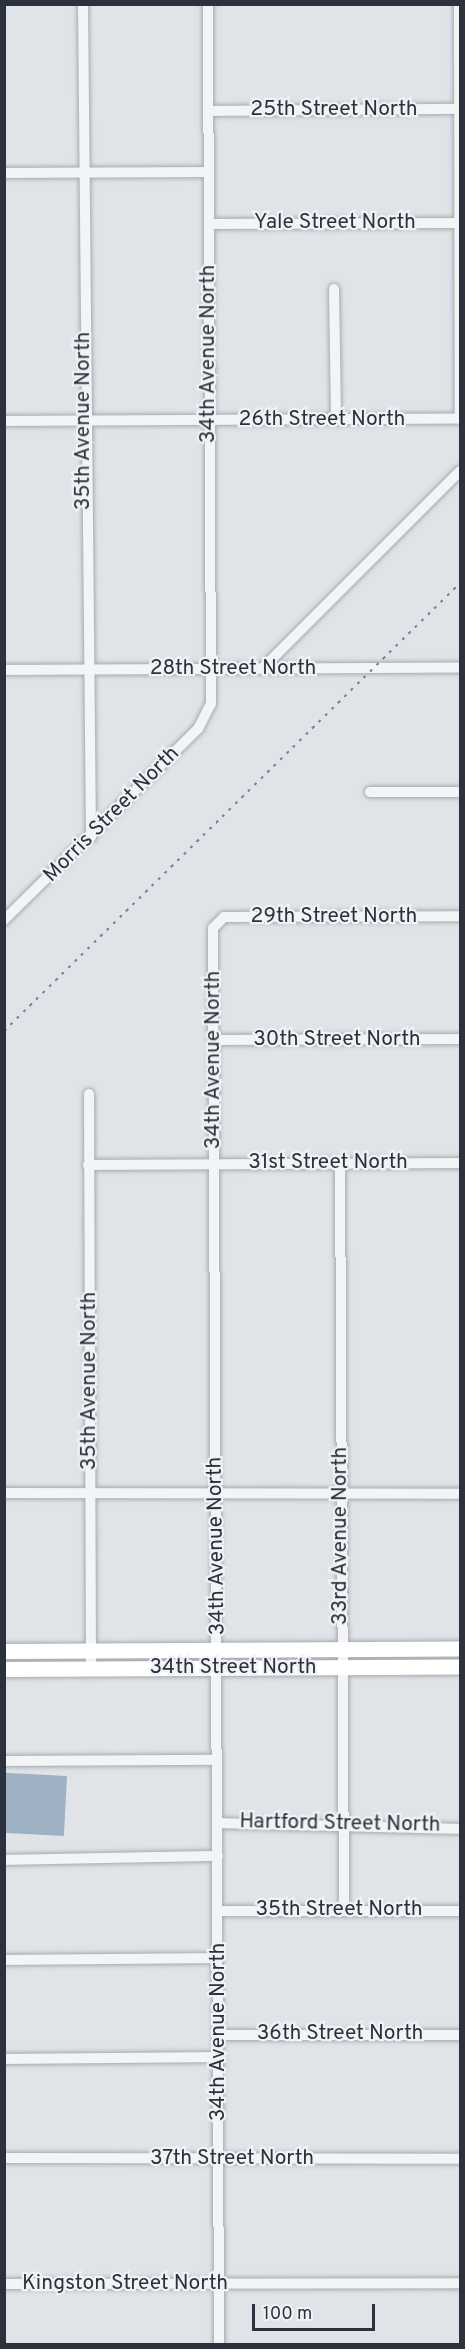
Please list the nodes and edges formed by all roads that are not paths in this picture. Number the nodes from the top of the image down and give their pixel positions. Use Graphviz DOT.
graph roads {
  1 [pos="83,4"];
  2 [pos="208,4"];
  3 [pos="459,4"];
  4 [pos="460,109"];
  5 [pos="208,111"];
  6 [pos="208,172"];
  7 [pos="4,173"];
  8 [pos="84,173"];
  9 [pos="460,223"];
  10 [pos="209,224"];
  11 [pos="334,289"];
  12 [pos="460,419"];
  13 [pos="336,420"];
  14 [pos="4,421"];
  15 [pos="83,421"];
  16 [pos="210,421"];
  17 [pos="460,471"];
  18 [pos="460,668"];
  19 [pos="211,669"];
  20 [pos="262,669"];
  21 [pos="4,670"];
  22 [pos="85,670"];
  23 [pos="211,704"];
  24 [pos="370,792"];
  25 [pos="460,792"];
  26 [pos="90,837"];
  27 [pos="460,916"];
  28 [pos="4,920"];
  29 [pos="213,928"];
  30 [pos="213,1040"];
  31 [pos="460,1040"];
  32 [pos="89,1094"];
  33 [pos="340,1163"];
  34 [pos="460,1163"];
  35 [pos="214,1164"];
  36 [pos="88,1165"];
  37 [pos="4,1494"];
  38 [pos="90,1494"];
  39 [pos="216,1494"];
  40 [pos="341,1494"];
  41 [pos="460,1494"];
  42 [pos="460,1649"];
  43 [pos="91,1650"];
  44 [pos="218,1650"];
  45 [pos="342,1650"];
  46 [pos="4,1651"];
  47 [pos="460,1667"];
  48 [pos="218,1668"];
  49 [pos="342,1668"];
  50 [pos="4,1669"];
  51 [pos="91,1669"];
  52 [pos="218,1760"];
  53 [pos="4,1761"];
  54 [pos="218,1823"];
  55 [pos="343,1823"];
  56 [pos="460,1829"];
  57 [pos="218,1856"];
  58 [pos="4,1860"];
  59 [pos="344,1910"];
  60 [pos="218,1911"];
  61 [pos="460,1911"];
  62 [pos="218,1958"];
  63 [pos="4,1960"];
  64 [pos="460,2034"];
  65 [pos="219,2035"];
  66 [pos="219,2057"];
  67 [pos="4,2059"];
  68 [pos="4,2158"];
  69 [pos="219,2159"];
  70 [pos="460,2159"];
  71 [pos="219,2283"];
  72 [pos="460,2283"];
  73 [pos="4,2284"];
  74 [pos="219,2344"];
  1 -- 8 [label="street, 35th Avenue North"];
  2 -- 5 [label="street, 34th Avenue North"];
  3 -- 4 [label="street"];
  4 -- 5 [label="street, 25th Street North"];
  4 -- 9 [label="street"];
  5 -- 6 [label="street, 34th Avenue North"];
  6 -- 8 [label="street"];
  6 -- 10 [label="street, 34th Avenue North"];
  7 -- 8 [label="street"];
  8 -- 15 [label="street, 35th Avenue North"];
  9 -- 10 [label="street, Yale Street North"];
  9 -- 12 [label="street"];
  10 -- 16 [label="street, 34th Avenue North"];
  11 -- 13 [label="street"];
  12 -- 13 [label="street, 26th Street North"];
  13 -- 16 [label="street, 26th Street North"];
  14 -- 15 [label="street, 26th Street North"];
  15 -- 16 [label="street, 26th Street North"];
  15 -- 22 [label="street, 35th Avenue North"];
  16 -- 19 [label="street, 34th Avenue North"];
  17 -- 20 [label="street"];
  18 -- 20 [label="street, 28th Street North"];
  19 -- 20 [label="street, 28th Street North"];
  19 -- 22 [label="street, 28th Street North"];
  19 -- 23 [label="street, 34th Avenue North"];
  21 -- 22 [label="street, 28th Street North"];
  22 -- 26 [label="street, 35th Avenue North"];
  23 -- 26 [label="street, Morris Street North"];
  24 -- 25 [label="street"];
  26 -- 28 [label="street, Morris Street North"];
  27 -- 29 [label="street, 29th Street North"];
  29 -- 30 [label="street, 34th Avenue North"];
  30 -- 31 [label="street, 30th Street North"];
  30 -- 35 [label="street, 34th Avenue North"];
  32 -- 36 [label="street, 35th Avenue North"];
  33 -- 34 [label="street, 31st Street North"];
  33 -- 35 [label="street, 31st Street North"];
  33 -- 40 [label="street, 33rd Avenue North"];
  35 -- 36 [label="street, 31st Street North"];
  35 -- 39 [label="street, 34th Avenue North"];
  36 -- 38 [label="street, 35th Avenue North"];
  37 -- 38 [label="street"];
  38 -- 39 [label="street"];
  38 -- 43 [label="street, 35th Avenue North"];
  39 -- 40 [label="street"];
  39 -- 44 [label="street, 34th Avenue North"];
  40 -- 41 [label="street"];
  40 -- 45 [label="street, 33rd Avenue North"];
  42 -- 45 [label="highway, 34th Street North"];
  43 -- 44 [label="highway, 34th Street North"];
  43 -- 46 [label="highway, 34th Street North"];
  43 -- 51 [label="street, 35th Avenue North"];
  44 -- 45 [label="highway, 34th Street North"];
  44 -- 48 [label="street, 34th Avenue North"];
  45 -- 49 [label="street, 33rd Avenue North"];
  47 -- 49 [label="highway, 34th Street North"];
  48 -- 49 [label="highway, 34th Street North"];
  48 -- 51 [label="highway, 34th Street North"];
  48 -- 52 [label="street, 34th Avenue North"];
  49 -- 55 [label="street, 33rd Avenue North"];
  50 -- 51 [label="highway, 34th Street North"];
  52 -- 53 [label="street"];
  52 -- 54 [label="street, 34th Avenue North"];
  54 -- 55 [label="street, Hartford Street North"];
  54 -- 57 [label="street, 34th Avenue North"];
  55 -- 56 [label="street, Hartford Street North"];
  55 -- 59 [label="street, 33rd Avenue North"];
  57 -- 58 [label="street"];
  57 -- 60 [label="street, 34th Avenue North"];
  59 -- 60 [label="street, 35th Street North"];
  59 -- 61 [label="street, 35th Street North"];
  60 -- 62 [label="street, 34th Avenue North"];
  62 -- 63 [label="street"];
  62 -- 65 [label="street, 34th Avenue North"];
  64 -- 65 [label="street, 36th Street North"];
  65 -- 66 [label="street, 34th Avenue North"];
  66 -- 67 [label="street"];
  66 -- 69 [label="street, 34th Avenue North"];
  68 -- 69 [label="street, 37th Street North"];
  69 -- 70 [label="street, 37th Street North"];
  69 -- 71 [label="street, 34th Avenue North"];
  71 -- 72 [label="street, Kingston Street North"];
  71 -- 73 [label="street, Kingston Street North"];
  71 -- 74 [label="street, 34th Avenue North"];
}
